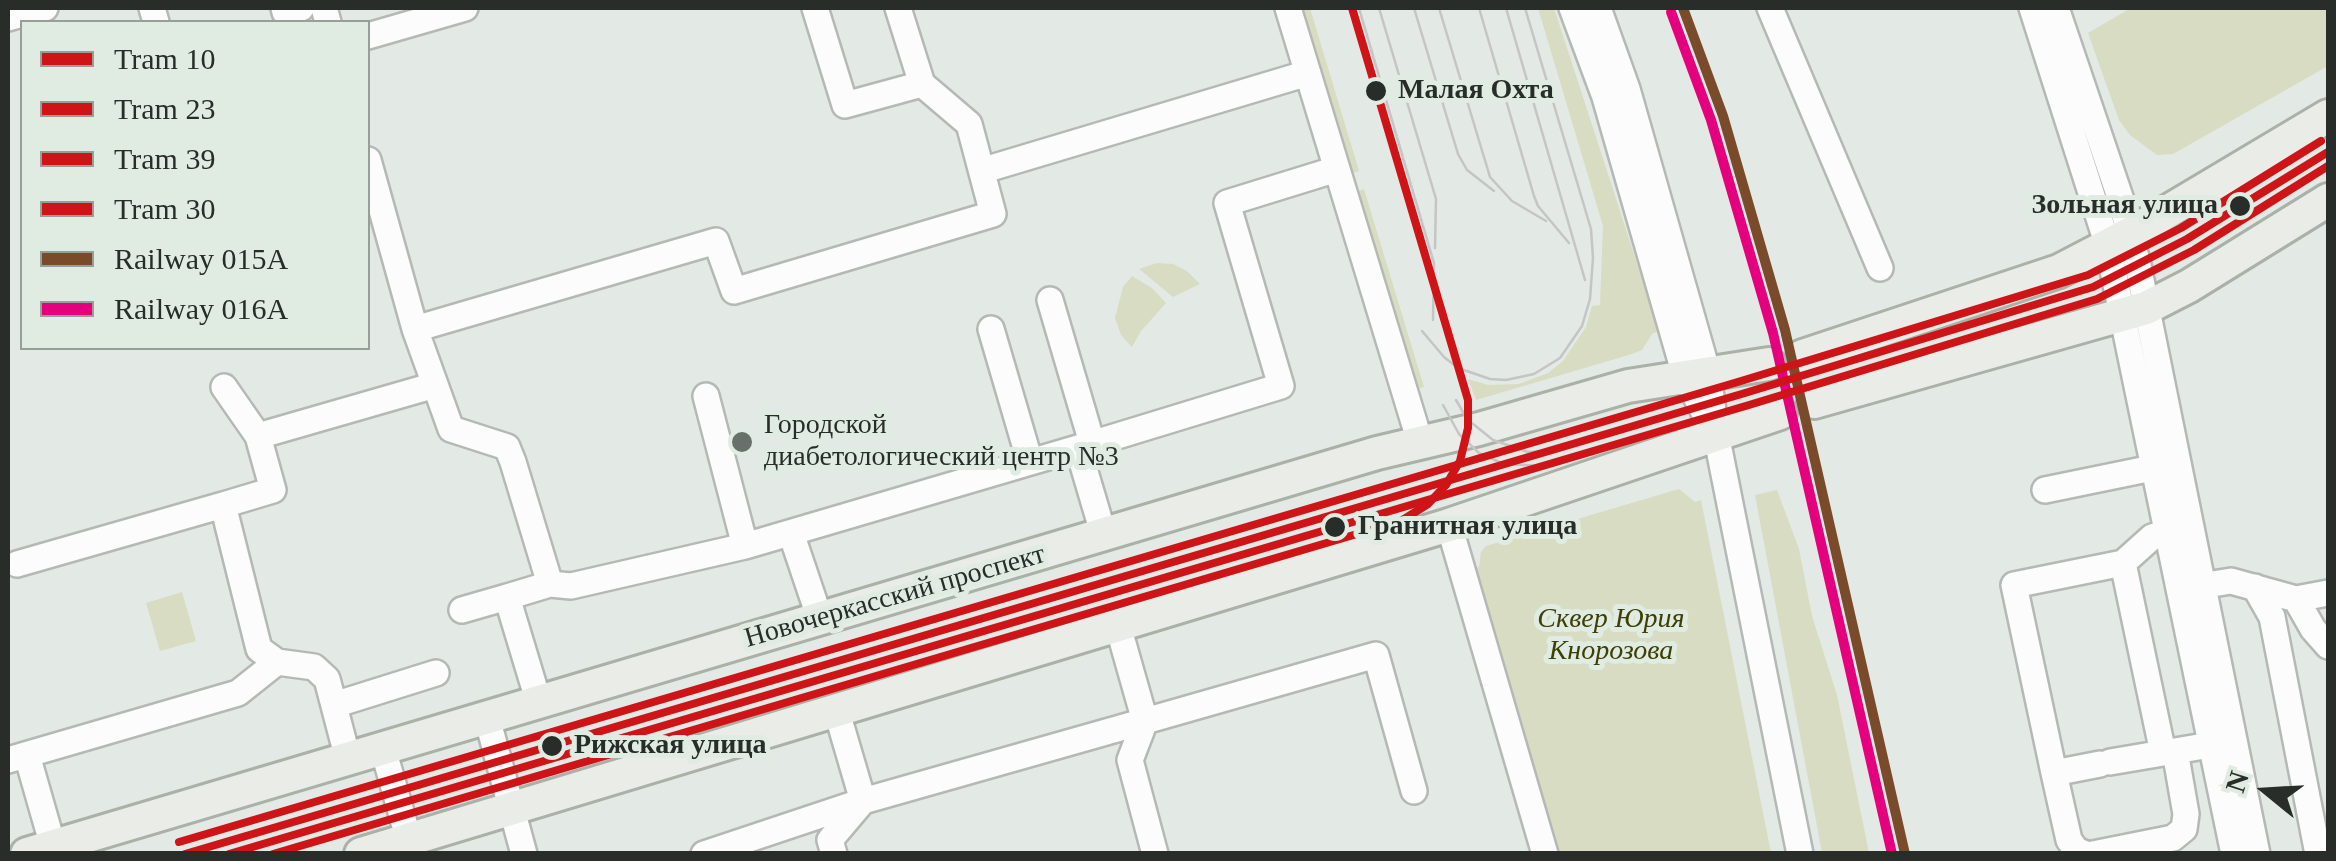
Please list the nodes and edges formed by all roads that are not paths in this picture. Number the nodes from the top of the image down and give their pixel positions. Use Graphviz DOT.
graph roads {
  1 [pos="45,8"];
  2 [pos="284,8"];
  3 [pos="301,8"];
  4 [pos="465,8"];
  5 [pos="816,8"];
  6 [pos="898,8"];
  7 [pos="1288,8"];
  8 [pos="1572,8"];
  9 [pos="1598,8"];
  10 [pos="1770,8"];
  11 [pos="2032,8"];
  12 [pos="2056,8"];
  13 [pos="8,18"];
  14 [pos="370,35"];
  15 [pos="1308,73"];
  16 [pos="922,84"];
  17 [pos="2328,116"];
  18 [pos="370,167"];
  19 [pos="1337,169"];
  20 [pos="984,170"];
  21 [pos="2328,200"];
  22 [pos="2119,240"];
  23 [pos="1880,268"];
  24 [pos="1050,300"];
  25 [pos="2135,312"];
  26 [pos="415,329"];
  27 [pos="990,329"];
  28 [pos="1807,356"];
  29 [pos="1768,364"];
  30 [pos="1697,375"];
  31 [pos="224,386"];
  32 [pos="435,386"];
  33 [pos="706,396"];
  34 [pos="1818,401"];
  35 [pos="1780,413"];
  36 [pos="1716,434"];
  37 [pos="258,436"];
  38 [pos="1420,442"];
  39 [pos="1085,445"];
  40 [pos="1030,462"];
  41 [pos="2166,465"];
  42 [pos="2045,490"];
  43 [pos="223,505"];
  44 [pos="1449,524"];
  45 [pos="2178,529"];
  46 [pos="791,533"];
  47 [pos="1104,536"];
  48 [pos="745,546"];
  49 [pos="2123,563"];
  50 [pos="17,564"];
  51 [pos="550,584"];
  52 [pos="2190,587"];
  53 [pos="2255,587"];
  54 [pos="2328,593"];
  55 [pos="507,597"];
  56 [pos="2296,599"];
  57 [pos="462,610"];
  58 [pos="820,620"];
  59 [pos="1118,626"];
  60 [pos="2328,646"];
  61 [pos="277,662"];
  62 [pos="436,673"];
  63 [pos="540,702"];
  64 [pos="334,706"];
  65 [pos="836,709"];
  66 [pos="487,718"];
  67 [pos="1144,721"];
  68 [pos="2222,743"];
  69 [pos="383,749"];
  70 [pos="2169,752"];
  71 [pos="17,758"];
  72 [pos="348,760"];
  73 [pos="2054,774"];
  74 [pos="1414,791"];
  75 [pos="862,800"];
  76 [pos="512,808"];
  77 [pos="411,846"];
  78 [pos="40,850"];
  79 [pos="360,854"];
  80 [pos="524,854"];
  81 [pos="704,854"];
  82 [pos="834,854"];
  83 [pos="1155,854"];
  84 [pos="1545,854"];
  85 [pos="1800,854"];
  86 [pos="2089,854"];
  87 [pos="2234,854"];
  88 [pos="2258,854"];
  89 [pos="2318,854"];
  1 -- 13 [label="street"];
  2 -- 3 [label="street"];
  4 -- 14 [label="street"];
  5 -- 16 [label="street"];
  6 -- 16 [label="street"];
  7 -- 15 [label="street"];
  8 -- 30 [label="street"];
  9 -- 30 [label="street"];
  10 -- 23 [label="street"];
  11 -- 22 [label="street"];
  12 -- 22 [label="street"];
  15 -- 19 [label="street"];
  15 -- 20 [label="street"];
  16 -- 20 [label="street"];
  17 -- 22 [label="main road"];
  18 -- 26 [label="street"];
  19 -- 38 [label="street"];
  19 -- 39 [label="street"];
  20 -- 26 [label="street"];
  21 -- 25 [label="main road"];
  22 -- 25 [label="street"];
  22 -- 28 [label="main road"];
  24 -- 39 [label="street"];
  25 -- 34 [label="main road"];
  25 -- 41 [label="street"];
  26 -- 32 [label="street"];
  27 -- 40 [label="street"];
  29 -- 30 [label="main road, Новочеркасский проспект"];
  30 -- 36 [label="street"];
  30 -- 38 [label="main road, Новочеркасский проспект"];
  31 -- 37 [label="street"];
  32 -- 37 [label="street"];
  32 -- 51 [label="street"];
  33 -- 48 [label="street"];
  35 -- 36 [label="main road"];
  36 -- 44 [label="main road"];
  36 -- 85 [label="street"];
  37 -- 43 [label="street"];
  38 -- 47 [label="main road, Новочеркасский проспект"];
  39 -- 40 [label="street"];
  39 -- 47 [label="street"];
  40 -- 46 [label="street"];
  41 -- 42 [label="street"];
  41 -- 45 [label="street"];
  43 -- 50 [label="street"];
  43 -- 61 [label="street"];
  44 -- 59 [label="main road"];
  44 -- 84 [label="street"];
  45 -- 49 [label="street"];
  45 -- 52 [label="street"];
  46 -- 48 [label="street"];
  46 -- 58 [label="street"];
  47 -- 58 [label="main road, Новочеркасский проспект"];
  48 -- 51 [label="street"];
  49 -- 70 [label="street"];
  49 -- 73 [label="street"];
  51 -- 55 [label="street"];
  52 -- 53 [label="street"];
  52 -- 68 [label="street"];
  53 -- 56 [label="street"];
  53 -- 89 [label="street"];
  54 -- 56 [label="street"];
  55 -- 57 [label="street"];
  55 -- 63 [label="street"];
  56 -- 60 [label="street"];
  58 -- 63 [label="main road, Новочеркасский проспект"];
  59 -- 65 [label="main road"];
  59 -- 67 [label="street"];
  61 -- 64 [label="street"];
  61 -- 71 [label="street"];
  62 -- 64 [label="street"];
  63 -- 66 [label="main road, Новочеркасский проспект"];
  64 -- 72 [label="street"];
  65 -- 75 [label="street"];
  65 -- 76 [label="main road"];
  66 -- 69 [label="main road, Новочеркасский проспект"];
  66 -- 76 [label="street"];
  67 -- 74 [label="street"];
  67 -- 75 [label="street"];
  67 -- 83 [label="street"];
  68 -- 70 [label="street"];
  68 -- 87 [label="street"];
  68 -- 88 [label="street"];
  69 -- 72 [label="main road, Новочеркасский проспект"];
  69 -- 77 [label="street"];
  70 -- 73 [label="street"];
  70 -- 86 [label="street"];
  71 -- 78 [label="street"];
  72 -- 78 [label="main road, Новочеркасский проспект"];
  73 -- 86 [label="street"];
  75 -- 81 [label="street"];
  75 -- 82 [label="street"];
  76 -- 77 [label="main road"];
  76 -- 80 [label="street"];
  77 -- 79 [label="main road"];
}
